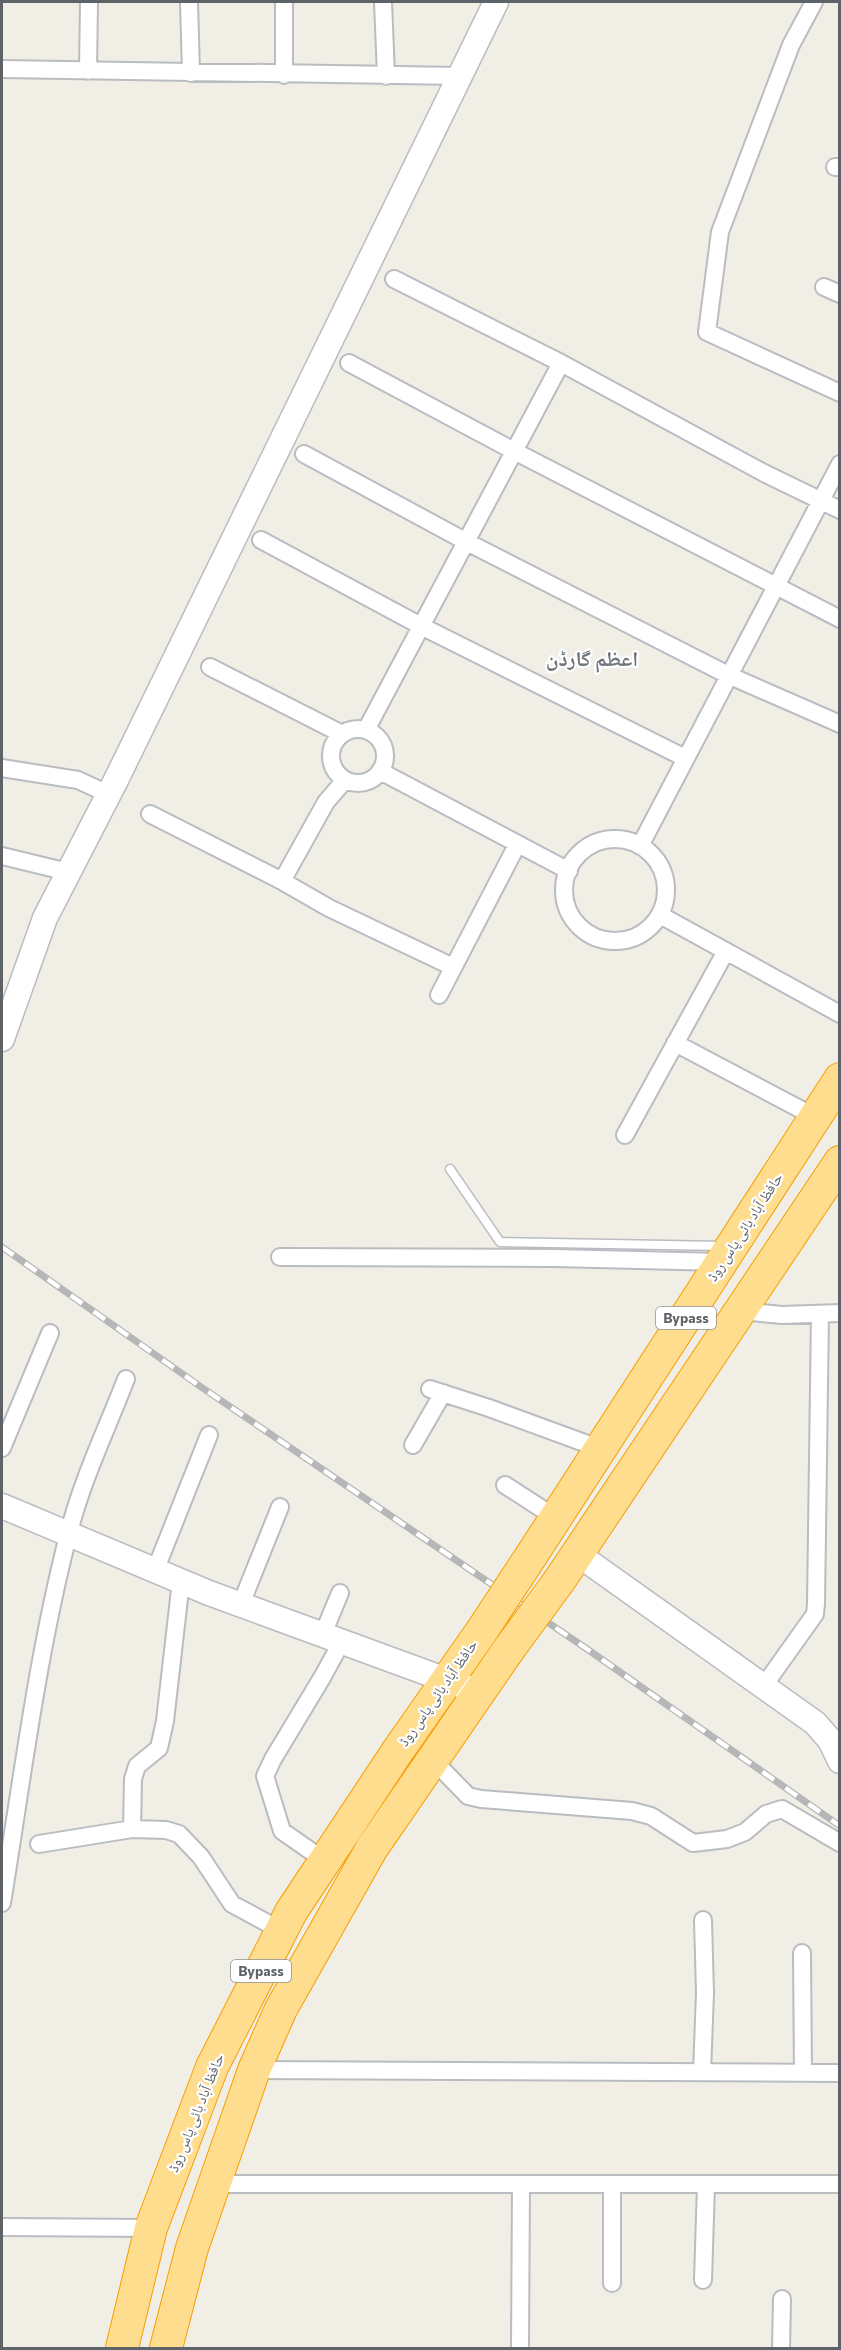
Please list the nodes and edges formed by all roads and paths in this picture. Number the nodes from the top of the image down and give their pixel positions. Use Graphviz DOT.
graph roads {
  1 [pos="89,2"];
  2 [pos="189,2"];
  3 [pos="284,2"];
  4 [pos="384,2"];
  5 [pos="496,2"];
  6 [pos="814,2"];
  7 [pos="2,69"];
  8 [pos="88,71"];
  9 [pos="190,73"];
  10 [pos="284,75"];
  11 [pos="386,76"];
  12 [pos="460,76"];
  13 [pos="394,279"];
  14 [pos="349,363"];
  15 [pos="561,363"];
  16 [pos="840,393"];
  17 [pos="514,451"];
  18 [pos="304,454"];
  19 [pos="840,464"];
  20 [pos="820,501"];
  21 [pos="840,510"];
  22 [pos="261,540"];
  23 [pos="465,541"];
  24 [pos="776,585"];
  25 [pos="840,619"];
  26 [pos="421,626"];
  27 [pos="210,667"];
  28 [pos="728,675"];
  29 [pos="840,724"];
  30 [pos="366,730"];
  31 [pos="342,734"];
  32 [pos="685,758"];
  33 [pos="2,768"];
  34 [pos="380,771"];
  35 [pos="345,780"];
  36 [pos="108,794"];
  37 [pos="150,814"];
  38 [pos="517,845"];
  39 [pos="640,846"];
  40 [pos="2,856"];
  41 [pos="569,871"];
  42 [pos="68,872"];
  43 [pos="282,881"];
  44 [pos="660,915"];
  45 [pos="726,951"];
  46 [pos="453,968"];
  47 [pos="439,995"];
  48 [pos="840,1014"];
  49 [pos="2,1039"];
  50 [pos="675,1043"];
  51 [pos="840,1079"];
  52 [pos="815,1117"];
  53 [pos="625,1135"];
  54 [pos="450,1169"];
  55 [pos="834,1182"];
  56 [pos="728,1254"];
  57 [pos="280,1257"];
  58 [pos="741,1311"];
  59 [pos="840,1313"];
  60 [pos="820,1314"];
  61 [pos="50,1333"];
  62 [pos="126,1379"];
  63 [pos="209,1435"];
  64 [pos="413,1445"];
  65 [pos="2,1448"];
  66 [pos="601,1449"];
  67 [pos="505,1485"];
  68 [pos="2,1506"];
  69 [pos="280,1507"];
  70 [pos="556,1518"];
  71 [pos="68,1535"];
  72 [pos="579,1555"];
  73 [pos="155,1571"];
  74 [pos="181,1581"];
  75 [pos="340,1593"];
  76 [pos="240,1604"];
  77 [pos="333,1637"];
  78 [pos="447,1680"];
  79 [pos="763,1687"];
  80 [pos="479,1692"];
  81 [pos="815,1723"];
  82 [pos="840,1740"];
  83 [pos="432,1759"];
  84 [pos="840,1761"];
  85 [pos="8,1827"];
  86 [pos="132,1829"];
  87 [pos="840,1843"];
  88 [pos="39,1844"];
  89 [pos="325,1861"];
  90 [pos="2,1902"];
  91 [pos="703,1920"];
  92 [pos="282,1931"];
  93 [pos="802,1953"];
  94 [pos="254,2070"];
  95 [pos="702,2072"];
  96 [pos="803,2073"];
  97 [pos="840,2073"];
  98 [pos="215,2184"];
  99 [pos="521,2184"];
  100 [pos="612,2184"];
  101 [pos="706,2184"];
  102 [pos="840,2184"];
  103 [pos="2,2227"];
  104 [pos="151,2228"];
  105 [pos="704,2280"];
  106 [pos="612,2283"];
  107 [pos="782,2299"];
  108 [pos="122,2349"];
  109 [pos="166,2349"];
  110 [pos="520,2349"];
  111 [pos="781,2349"];
  1 -- 8 [label="street"];
  2 -- 9 [label="street"];
  3 -- 10 [label="street"];
  4 -- 11 [label="street"];
  5 -- 12 [label="street"];
  6 -- 16 [label="street"];
  7 -- 8 [label="street"];
  8 -- 9 [label="street"];
  9 -- 10 [label="street"];
  10 -- 11 [label="street"];
  11 -- 12 [label="street"];
  12 -- 36 [label="street"];
  13 -- 15 [label="street"];
  14 -- 17 [label="street"];
  15 -- 17 [label="street"];
  15 -- 20 [label="street"];
  17 -- 23 [label="street"];
  17 -- 24 [label="street"];
  18 -- 23 [label="street"];
  19 -- 20 [label="street"];
  20 -- 21 [label="street"];
  20 -- 24 [label="street"];
  22 -- 26 [label="street"];
  23 -- 26 [label="street"];
  23 -- 28 [label="street"];
  24 -- 25 [label="street"];
  24 -- 28 [label="street"];
  26 -- 30 [label="street"];
  26 -- 32 [label="street"];
  27 -- 31 [label="street"];
  28 -- 29 [label="street"];
  28 -- 32 [label="street"];
  30 -- 31 [label="street"];
  30 -- 34 [label="street"];
  31 -- 35 [label="street"];
  32 -- 39 [label="street"];
  33 -- 36 [label="street"];
  34 -- 35 [label="street"];
  34 -- 38 [label="street"];
  35 -- 43 [label="street"];
  36 -- 42 [label="street"];
  37 -- 43 [label="street"];
  38 -- 41 [label="street"];
  38 -- 46 [label="street"];
  39 -- 41 [label="street"];
  39 -- 44 [label="street"];
  40 -- 42 [label="street"];
  41 -- 44 [label="street"];
  42 -- 49 [label="street"];
  43 -- 46 [label="street"];
  44 -- 45 [label="street"];
  45 -- 48 [label="street"];
  45 -- 50 [label="street"];
  46 -- 47 [label="street"];
  50 -- 52 [label="street"];
  50 -- 53 [label="street"];
  51 -- 52 [label="highway, حافظ آباد بائی پاس روڈ / Bypass"];
  52 -- 56 [label="highway, حافظ آباد بائی پاس روڈ / Bypass"];
  54 -- 56 [label="lane"];
  55 -- 58 [label="highway, Bypass"];
  56 -- 57 [label="street"];
  56 -- 66 [label="highway, حافظ آباد بائی پاس روڈ / Bypass"];
  58 -- 60 [label="street"];
  58 -- 72 [label="highway, Bypass"];
  59 -- 60 [label="street"];
  60 -- 79 [label="street"];
  61 -- 65 [label="street"];
  62 -- 71 [label="street"];
  63 -- 73 [label="street"];
  64 -- 66 [label="street"];
  66 -- 70 [label="highway, حافظ آباد بائی پاس روڈ / Bypass"];
  67 -- 70 [label="street"];
  68 -- 71 [label="street"];
  69 -- 76 [label="street"];
  70 -- 78 [label="highway, حافظ آباد بائی پاس روڈ / Bypass, bridge"];
  71 -- 73 [label="street"];
  71 -- 85 [label="street"];
  72 -- 79 [label="street"];
  72 -- 80 [label="highway, Bypass, bridge"];
  73 -- 74 [label="street"];
  74 -- 76 [label="street"];
  74 -- 86 [label="street"];
  75 -- 77 [label="street"];
  76 -- 77 [label="street"];
  77 -- 78 [label="street"];
  77 -- 89 [label="street"];
  78 -- 80 [label="street"];
  78 -- 89 [label="highway, حافظ آباد بائی پاس روڈ / Bypass"];
  79 -- 81 [label="street"];
  80 -- 83 [label="highway, Bypass"];
  81 -- 82 [label="street"];
  81 -- 84 [label="street"];
  83 -- 87 [label="street"];
  83 -- 94 [label="highway, Bypass"];
  85 -- 90 [label="street"];
  86 -- 88 [label="street"];
  86 -- 92 [label="street"];
  89 -- 92 [label="highway, حافظ آباد بائی پاس روڈ / Bypass"];
  91 -- 95 [label="street"];
  92 -- 104 [label="highway, حافظ آباد بائی پاس روڈ / Bypass"];
  93 -- 96 [label="street"];
  94 -- 95 [label="street"];
  94 -- 98 [label="highway, Bypass"];
  95 -- 96 [label="street"];
  96 -- 97 [label="street"];
  98 -- 99 [label="street"];
  98 -- 109 [label="highway, Bypass"];
  99 -- 100 [label="street"];
  99 -- 110 [label="street"];
  100 -- 101 [label="street"];
  100 -- 106 [label="street"];
  101 -- 102 [label="street"];
  101 -- 105 [label="street"];
  103 -- 104 [label="street"];
  104 -- 108 [label="highway, حافظ آباد بائی پاس روڈ / Bypass"];
  107 -- 111 [label="street"];
}
